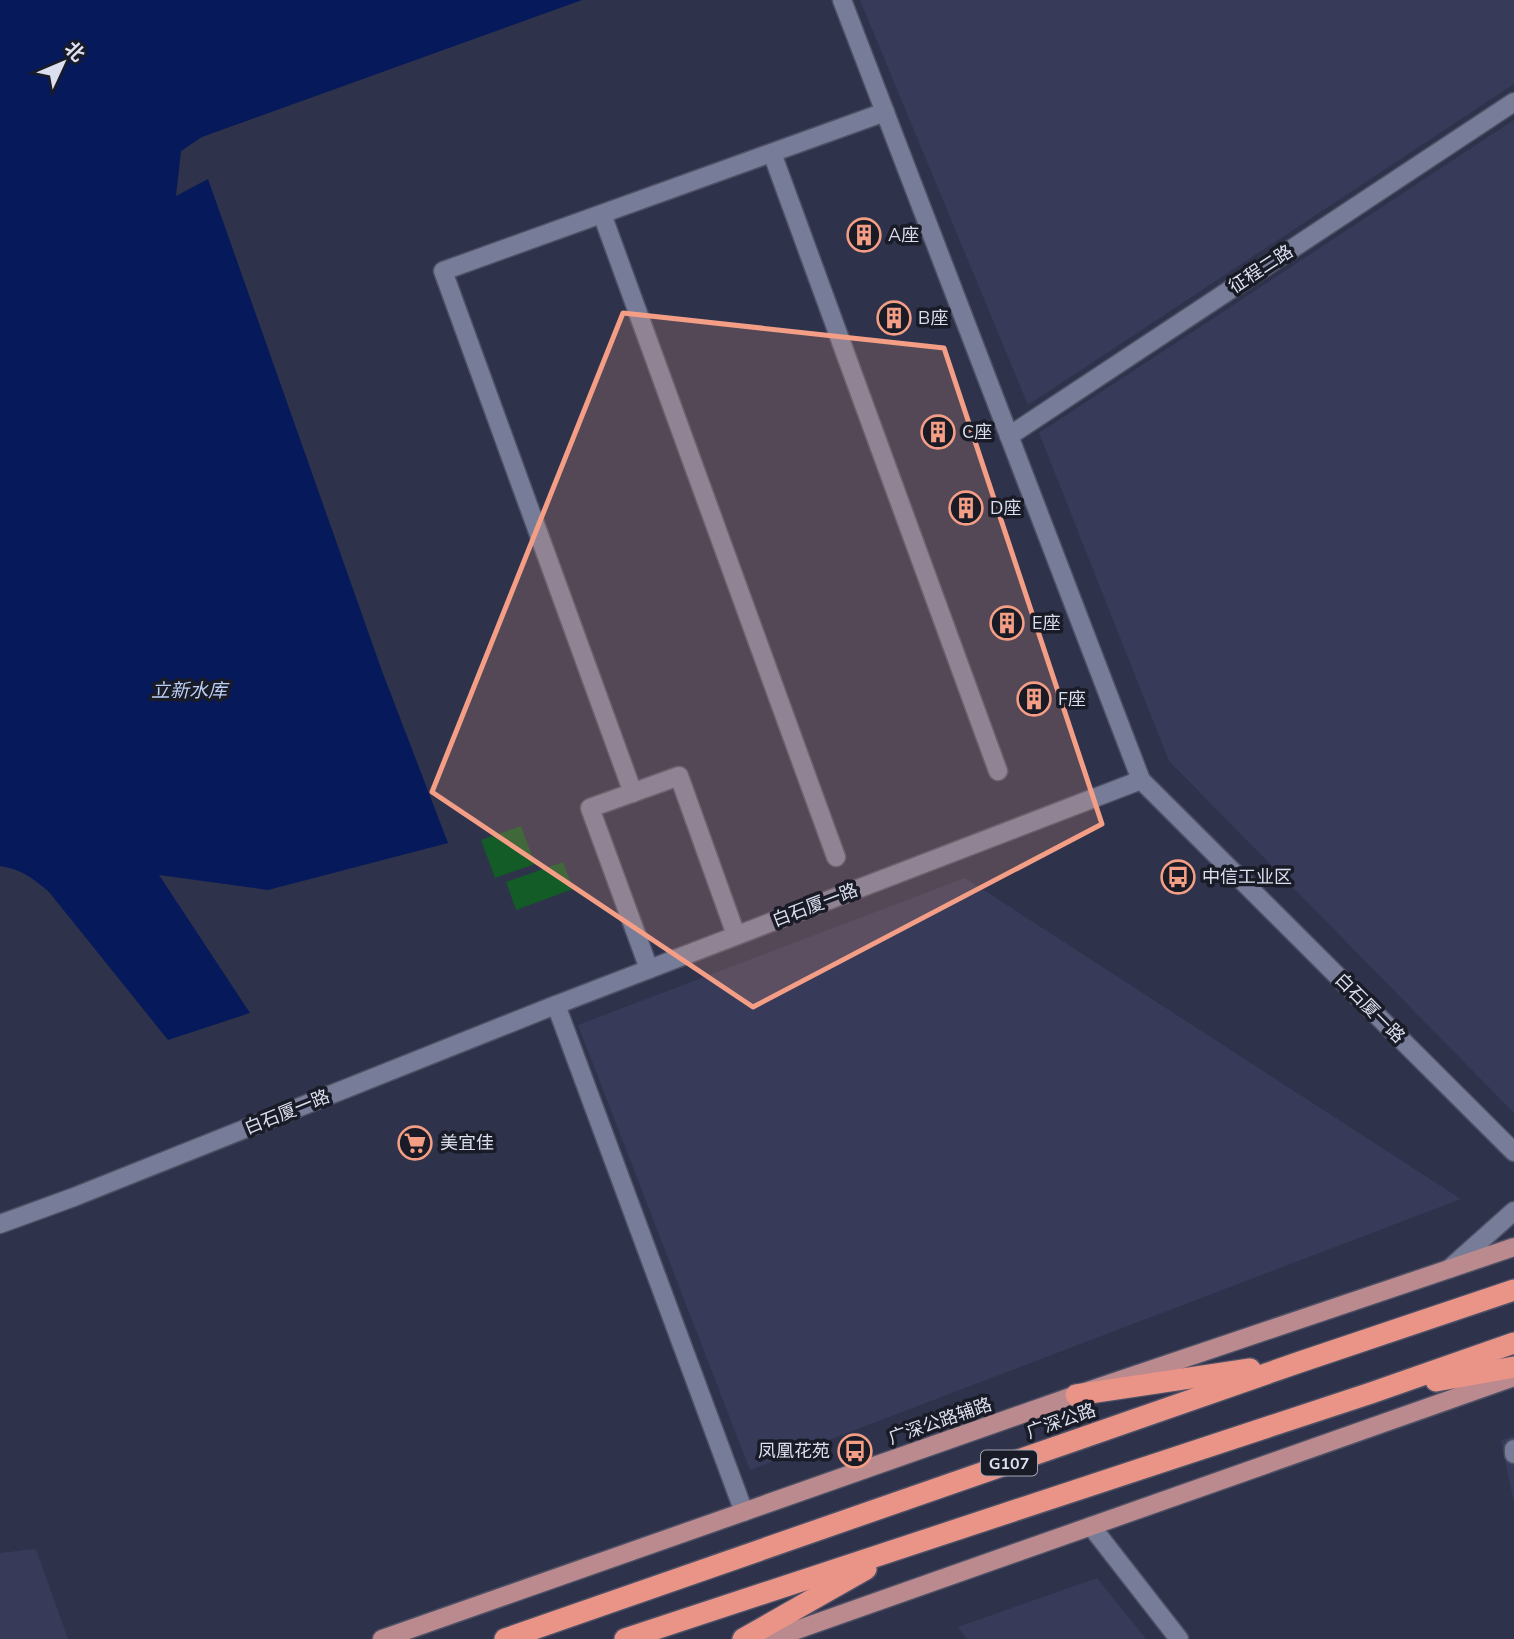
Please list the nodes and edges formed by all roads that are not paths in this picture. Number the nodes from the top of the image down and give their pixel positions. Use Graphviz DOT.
graph roads {
  1 [pos="842,0"];
  2 [pos="1514,103"];
  3 [pos="885,112"];
  4 [pos="772,153"];
  5 [pos="602,214"];
  6 [pos="1009,436"];
  7 [pos="998,771"];
  8 [pos="1141,780"];
  9 [pos="633,793"];
  10 [pos="836,857"];
  11 [pos="736,935"];
  12 [pos="649,969"];
  13 [pos="556,1005"];
  14 [pos="1514,1152"];
  15 [pos="1514,1211"];
  16 [pos="0,1224"];
  17 [pos="1514,1247"];
  18 [pos="1449,1269"];
  19 [pos="1514,1290"];
  20 [pos="1514,1343"];
  21 [pos="1300,1362"];
  22 [pos="1514,1367"];
  23 [pos="1514,1377"];
  24 [pos="1371,1393"];
  25 [pos="1076,1395"];
  26 [pos="744,1512"];
  27 [pos="1091,1526"];
  28 [pos="906,1546"];
  29 [pos="382,1639"];
  30 [pos="505,1639"];
  31 [pos="625,1639"];
  32 [pos="743,1639"];
  33 [pos="771,1639"];
  34 [pos="1179,1639"];
  1 -- 3 [label="street"];
  2 -- 6 [label="street, 征程二路"];
  3 -- 4 [label="street"];
  3 -- 6 [label="street"];
  4 -- 5 [label="street"];
  4 -- 7 [label="street"];
  5 -- 9 [label="street"];
  5 -- 10 [label="street"];
  6 -- 8 [label="street"];
  8 -- 11 [label="street, 白石厦一路"];
  8 -- 14 [label="street, 白石厦一路"];
  9 -- 11 [label="street"];
  9 -- 12 [label="street"];
  11 -- 12 [label="street, 白石厦一路"];
  12 -- 13 [label="street, 白石厦一路"];
  13 -- 16 [label="street, 白石厦一路"];
  13 -- 26 [label="street"];
  15 -- 18 [label="street"];
  17 -- 18 [label="main road, 广深公路辅路"];
  18 -- 25 [label="main road, 广深公路辅路"];
  19 -- 21 [label="highway, 广深公路 / G107"];
  20 -- 24 [label="highway"];
  21 -- 25 [label="highway"];
  21 -- 30 [label="highway, 广深公路 / G107"];
  22 -- 24 [label="highway"];
  23 -- 27 [label="main road"];
  24 -- 28 [label="highway"];
  25 -- 26 [label="main road, 广深公路辅路"];
  26 -- 29 [label="main road, 广深公路辅路"];
  27 -- 33 [label="main road"];
  27 -- 34 [label="street"];
  28 -- 31 [label="highway"];
  28 -- 32 [label="highway"];
}
